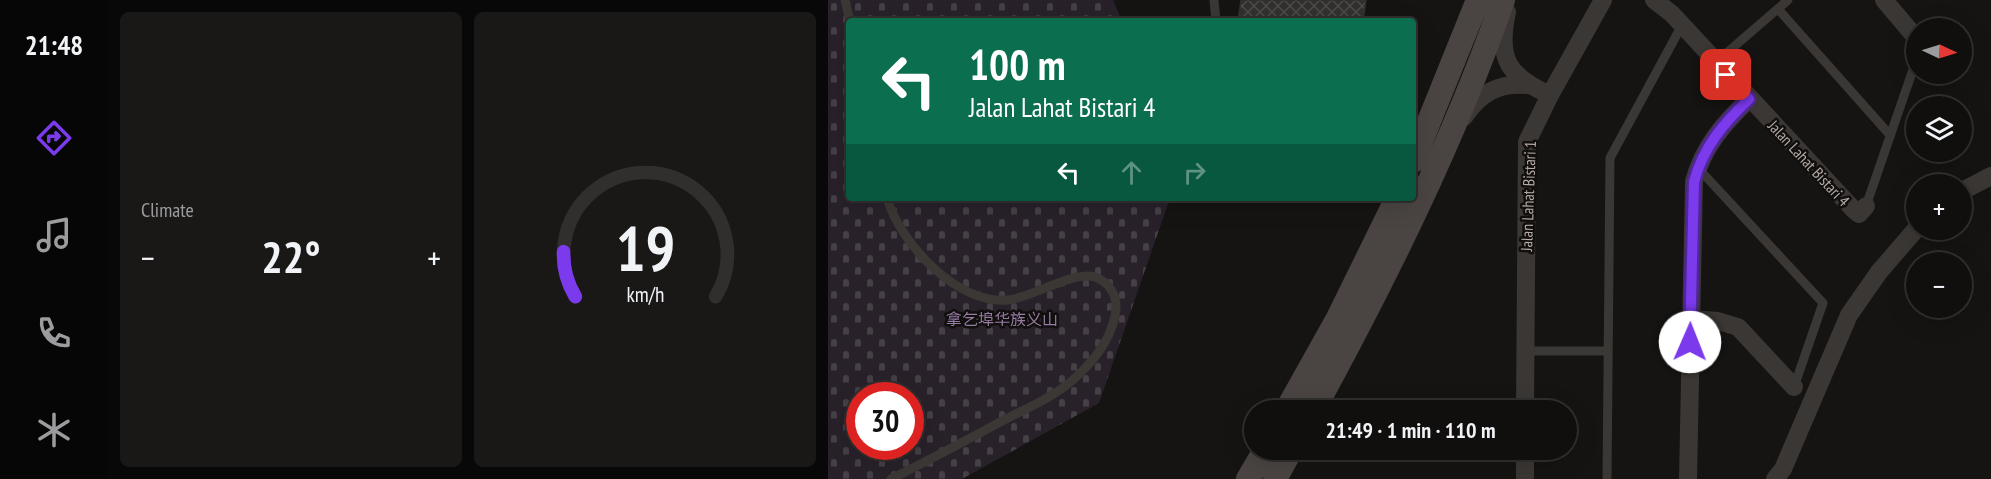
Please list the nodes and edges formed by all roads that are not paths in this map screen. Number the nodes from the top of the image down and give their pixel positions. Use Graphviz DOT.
graph roads {
  1 [pos="845,0"];
  2 [pos="1214,0"];
  3 [pos="1478,0"];
  4 [pos="1503,0"];
  5 [pos="1509,0"];
  6 [pos="1602,0"];
  7 [pos="1654,0"];
  8 [pos="1788,0"];
  9 [pos="1884,0"];
  10 [pos="1778,9"];
  11 [pos="849,18"];
  12 [pos="1216,18"];
  13 [pos="1682,25"];
  14 [pos="1906,26"];
  15 [pos="1715,63"];
  16 [pos="1908,84"];
  17 [pos="1527,85"];
  18 [pos="1550,95"];
  19 [pos="1749,99"];
  20 [pos="1890,135"];
  21 [pos="1447,142"];
  22 [pos="1416,154"];
  23 [pos="1698,168"];
  24 [pos="1991,176"];
  25 [pos="1972,186"];
  26 [pos="888,201"];
  27 [pos="1395,201"];
  28 [pos="1866,206"];
  29 [pos="1907,240"];
  30 [pos="1691,319"];
  31 [pos="1525,351"];
  32 [pos="1608,351"];
  33 [pos="1794,387"];
  34 [pos="1292,400"];
  35 [pos="1319,400"];
  36 [pos="1525,400"];
  37 [pos="1259,460"];
  38 [pos="1285,460"];
  39 [pos="1525,460"];
  40 [pos="891,479"];
  41 [pos="1248,479"];
  42 [pos="1275,479"];
  43 [pos="1525,479"];
  44 [pos="1607,479"];
  45 [pos="1688,479"];
  46 [pos="1775,479"];
  1 -- 11 [label="lane"];
  2 -- 12 [label="lane"];
  3 -- 22 [label="main road"];
  4 -- 21 [label="main road"];
  5 -- 17 [label="street"];
  6 -- 18 [label="street, Jalan Lahat Bistari 1"];
  7 -- 13 [label="street, Jalan Lahat Bistari 4"];
  8 -- 10 [label="lane"];
  9 -- 14 [label="street"];
  10 -- 15 [label="lane"];
  10 -- 20 [label="lane"];
  13 -- 15 [label="street, Jalan Lahat Bistari 4"];
  13 -- 32 [label="lane"];
  15 -- 19 [label="street, Jalan Lahat Bistari 4"];
  16 -- 20 [label="lane"];
  17 -- 18 [label="street"];
  17 -- 21 [label="street"];
  18 -- 31 [label="street, Jalan Lahat Bistari 1"];
  19 -- 23 [label="street"];
  19 -- 28 [label="street, Jalan Lahat Bistari 4"];
  20 -- 28 [label="lane"];
  21 -- 35 [label="main road"];
  23 -- 30 [label="street"];
  23 -- 33 [label="lane"];
  24 -- 25 [label="street"];
  26 -- 40 [label="lane"];
  27 -- 34 [label="main road"];
  29 -- 46 [label="street"];
  30 -- 33 [label="street"];
  30 -- 45 [label="street"];
  31 -- 32 [label="lane"];
  31 -- 36 [label="street, Jalan Lahat Bistari 1"];
  32 -- 44 [label="lane"];
  37 -- 41 [label="main road"];
  38 -- 42 [label="main road"];
  39 -- 43 [label="street"];
}
